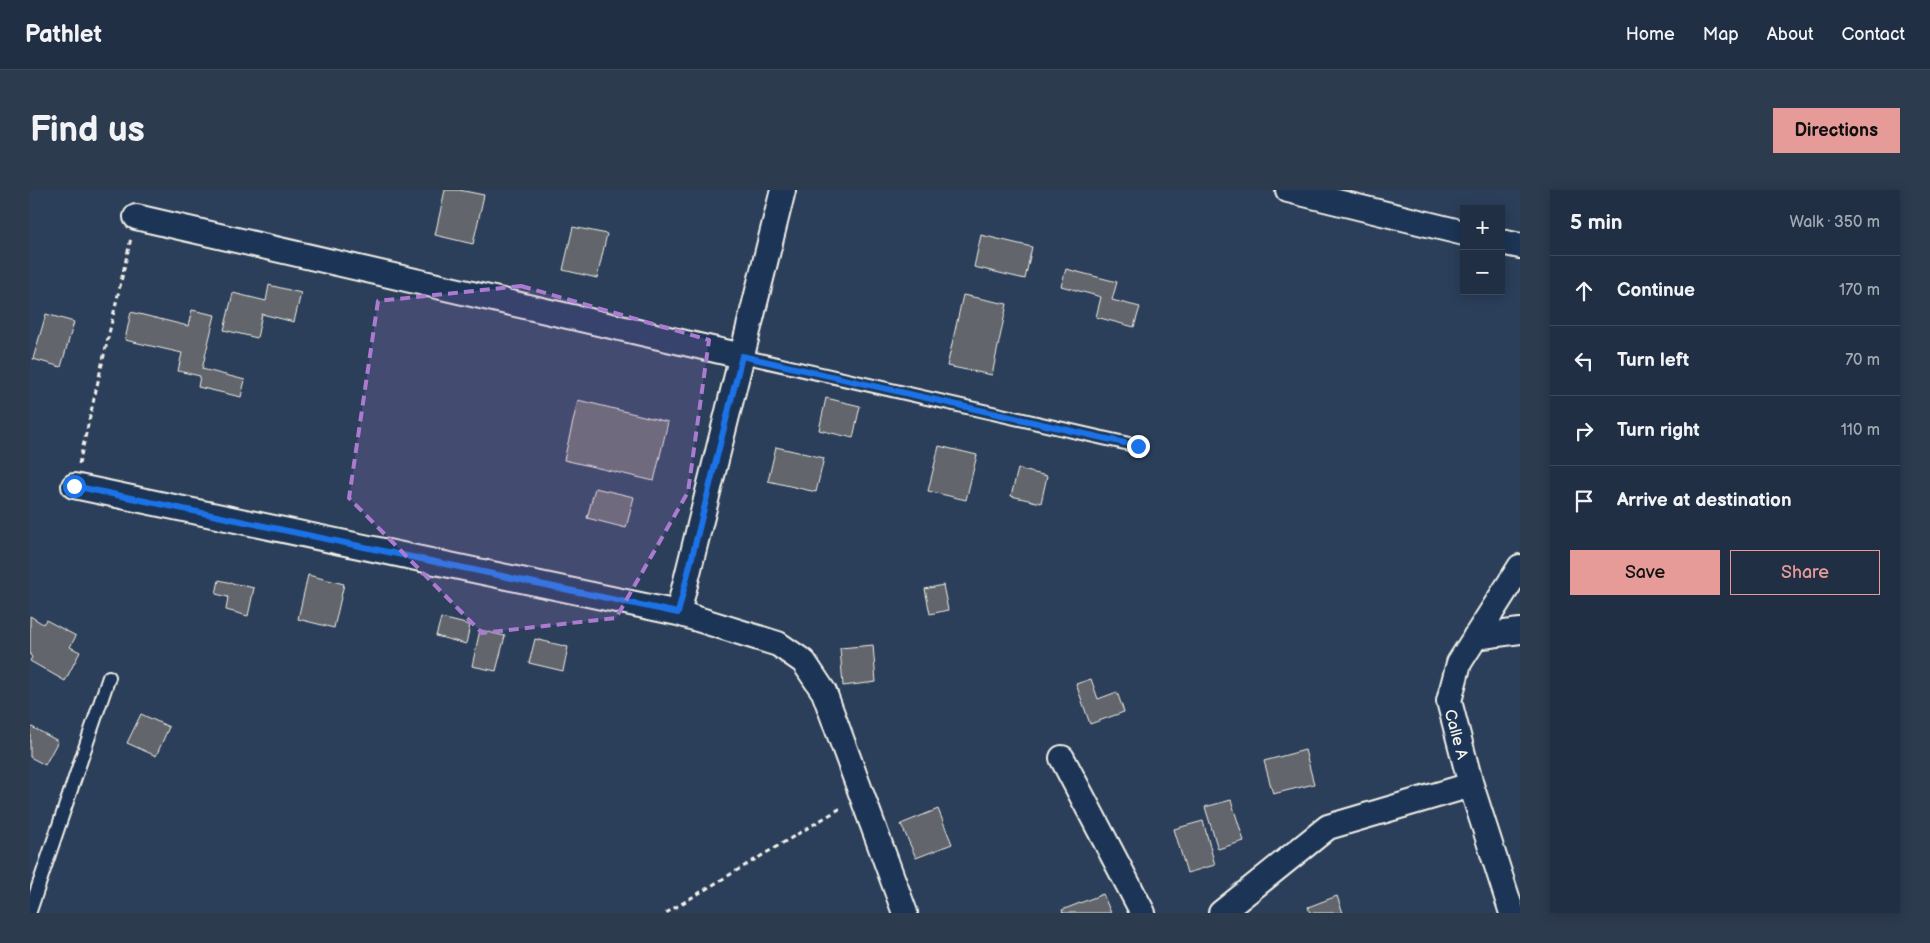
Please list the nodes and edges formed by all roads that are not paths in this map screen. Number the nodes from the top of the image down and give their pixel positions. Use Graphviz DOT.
graph roads {
  1 [pos="783,190"];
  2 [pos="1288,190"];
  3 [pos="136,217"];
  4 [pos="1460,232"];
  5 [pos="1505,243"];
  6 [pos="1520,246"];
  7 [pos="742,356"];
  8 [pos="1138,446"];
  9 [pos="74,486"];
  10 [pos="1520,567"];
  11 [pos="678,613"];
  12 [pos="1520,631"];
  13 [pos="1475,637"];
  14 [pos="109,677"];
  15 [pos="1062,758"];
  16 [pos="1471,785"];
  17 [pos="30,911"];
  18 [pos="905,913"];
  19 [pos="1143,913"];
  20 [pos="1220,913"];
  21 [pos="1512,913"];
  1 -- 7 [label="street"];
  2 -- 4 [label="street"];
  3 -- 7 [label="street"];
  5 -- 6 [label="street"];
  7 -- 8 [label="lane"];
  7 -- 11 [label="street"];
  9 -- 11 [label="street"];
  10 -- 13 [label="street, Calle A"];
  11 -- 18 [label="street"];
  12 -- 13 [label="street"];
  13 -- 16 [label="street, Calle A"];
  14 -- 17 [label="lane"];
  15 -- 19 [label="street"];
  16 -- 20 [label="street"];
  16 -- 21 [label="street, Calle A"];
}
